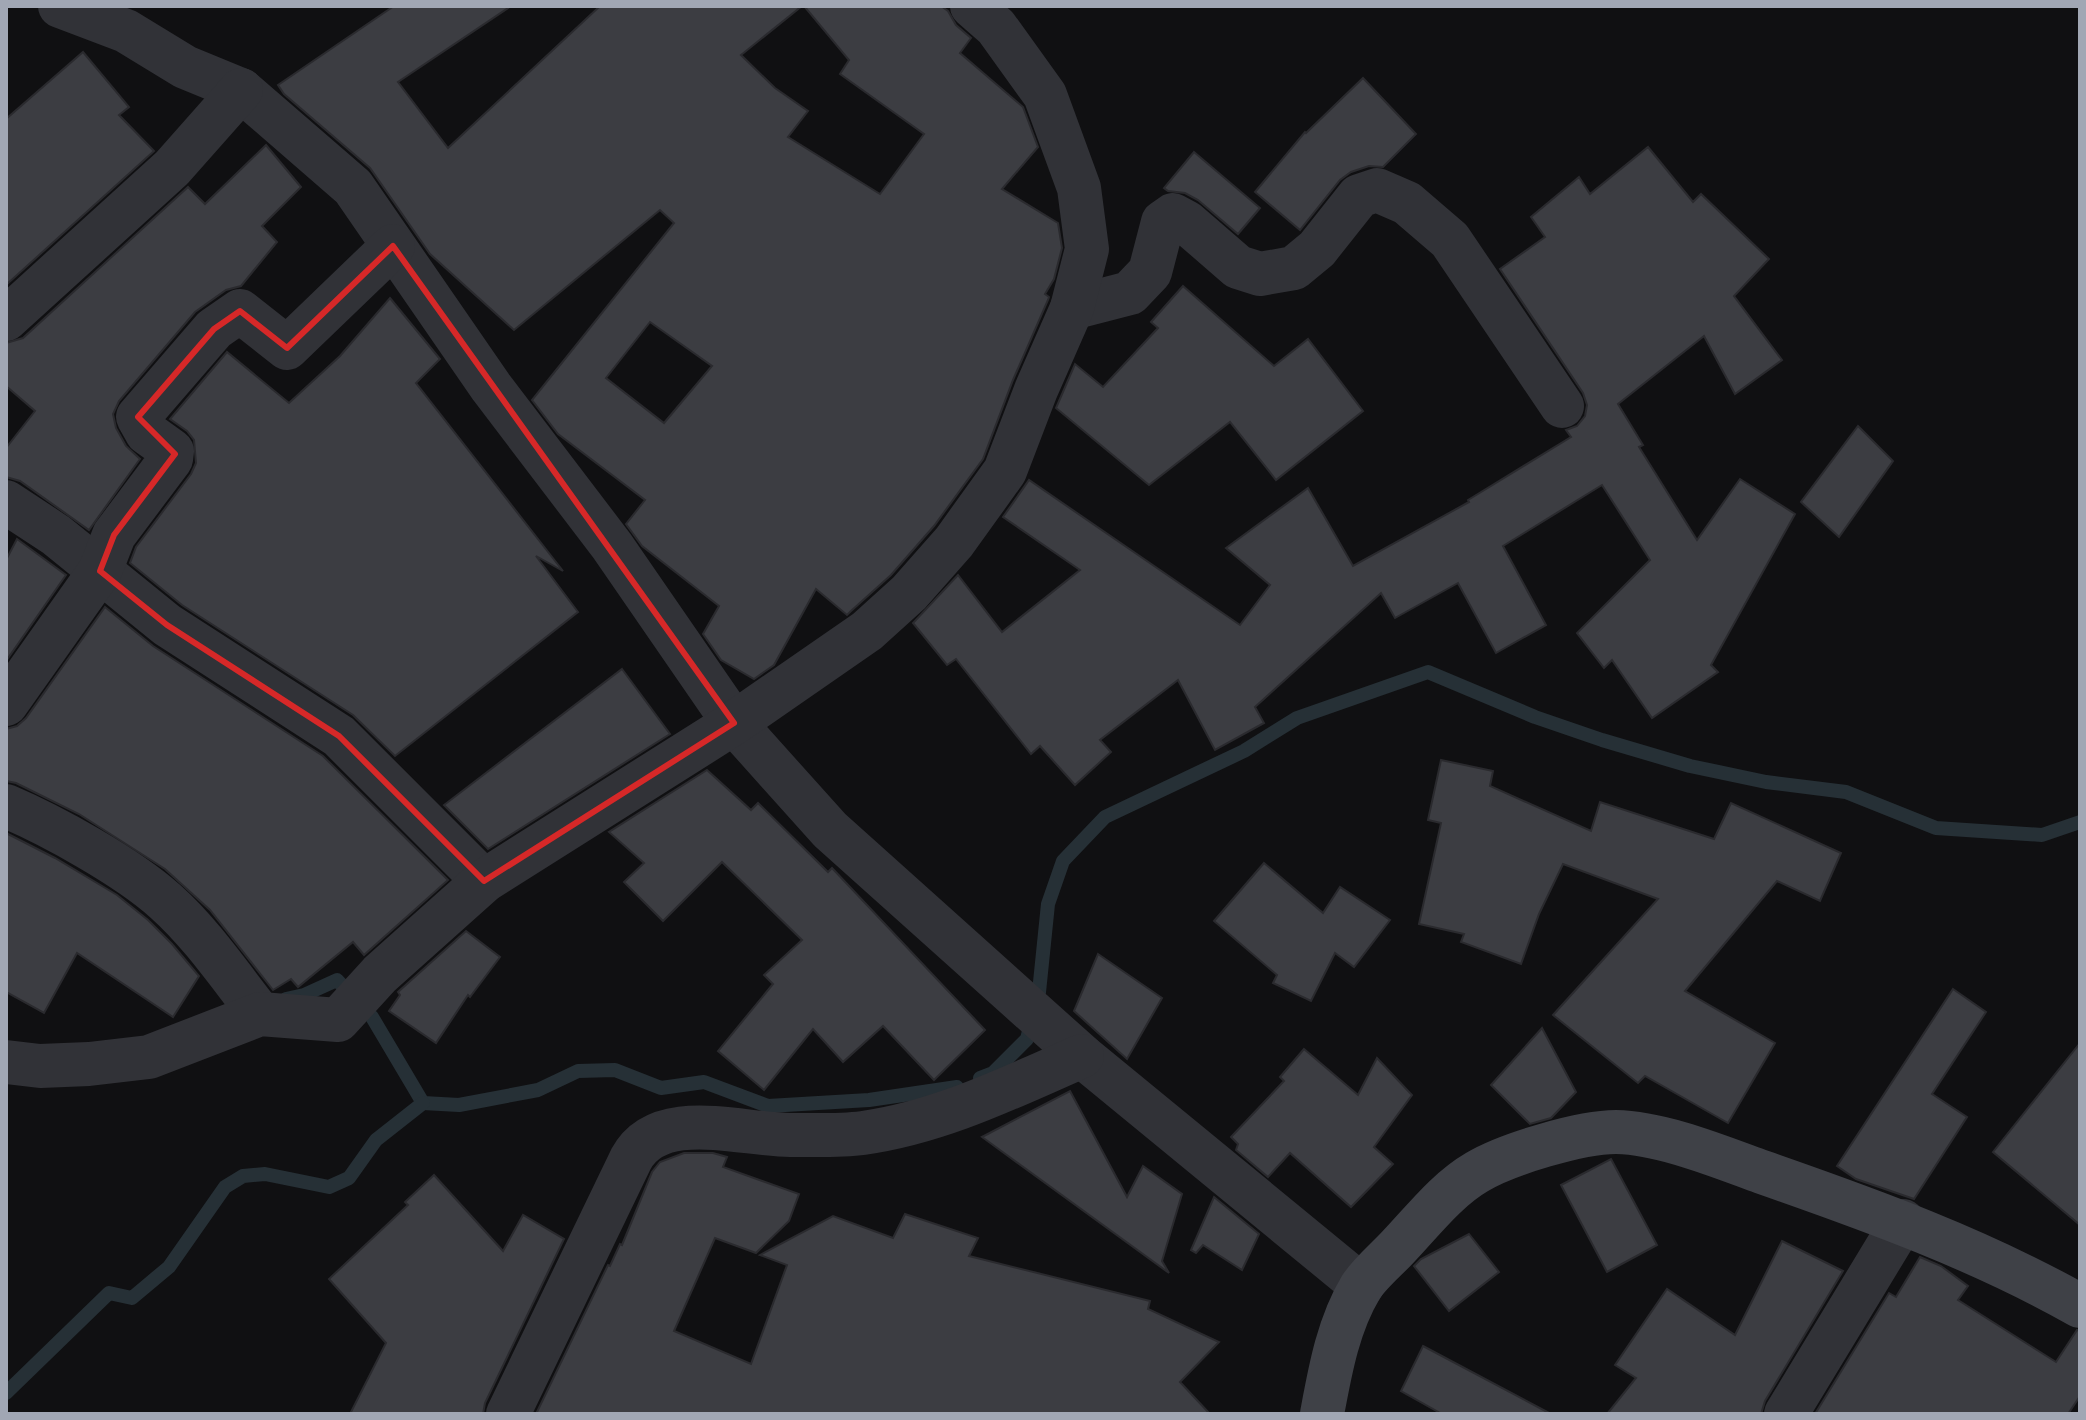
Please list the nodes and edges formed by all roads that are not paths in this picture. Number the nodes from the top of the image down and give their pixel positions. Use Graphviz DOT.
graph roads {
  1 [pos="60,6"];
  2 [pos="972,6"];
  3 [pos="241,90"];
  4 [pos="393,246"];
  5 [pos="1072,308"];
  6 [pos="6,319"];
  7 [pos="1562,406"];
  8 [pos="6,502"];
  9 [pos="100,571"];
  10 [pos="6,704"];
  11 [pos="734,723"];
  12 [pos="6,806"];
  13 [pos="484,881"];
  14 [pos="260,1014"];
  15 [pos="1082,1056"];
  16 [pos="6,1062"];
  17 [pos="1903,1221"];
  18 [pos="1362,1286"];
  19 [pos="2080,1306"];
  20 [pos="508,1414"];
  21 [pos="1322,1414"];
  22 [pos="1786,1414"];
  1 -- 3 [label="street"];
  2 -- 5 [label="street"];
  3 -- 4 [label="street"];
  3 -- 6 [label="street"];
  4 -- 9 [label="street"];
  4 -- 11 [label="street"];
  5 -- 7 [label="street"];
  5 -- 11 [label="street"];
  8 -- 9 [label="street"];
  9 -- 10 [label="street"];
  9 -- 13 [label="street"];
  11 -- 13 [label="street"];
  11 -- 15 [label="street"];
  12 -- 14 [label="street"];
  13 -- 14 [label="street"];
  14 -- 16 [label="street"];
  15 -- 18 [label="street"];
  15 -- 20 [label="street"];
  17 -- 18 [label="street"];
  17 -- 19 [label="street"];
  17 -- 22 [label="street"];
  18 -- 21 [label="street"];
}
